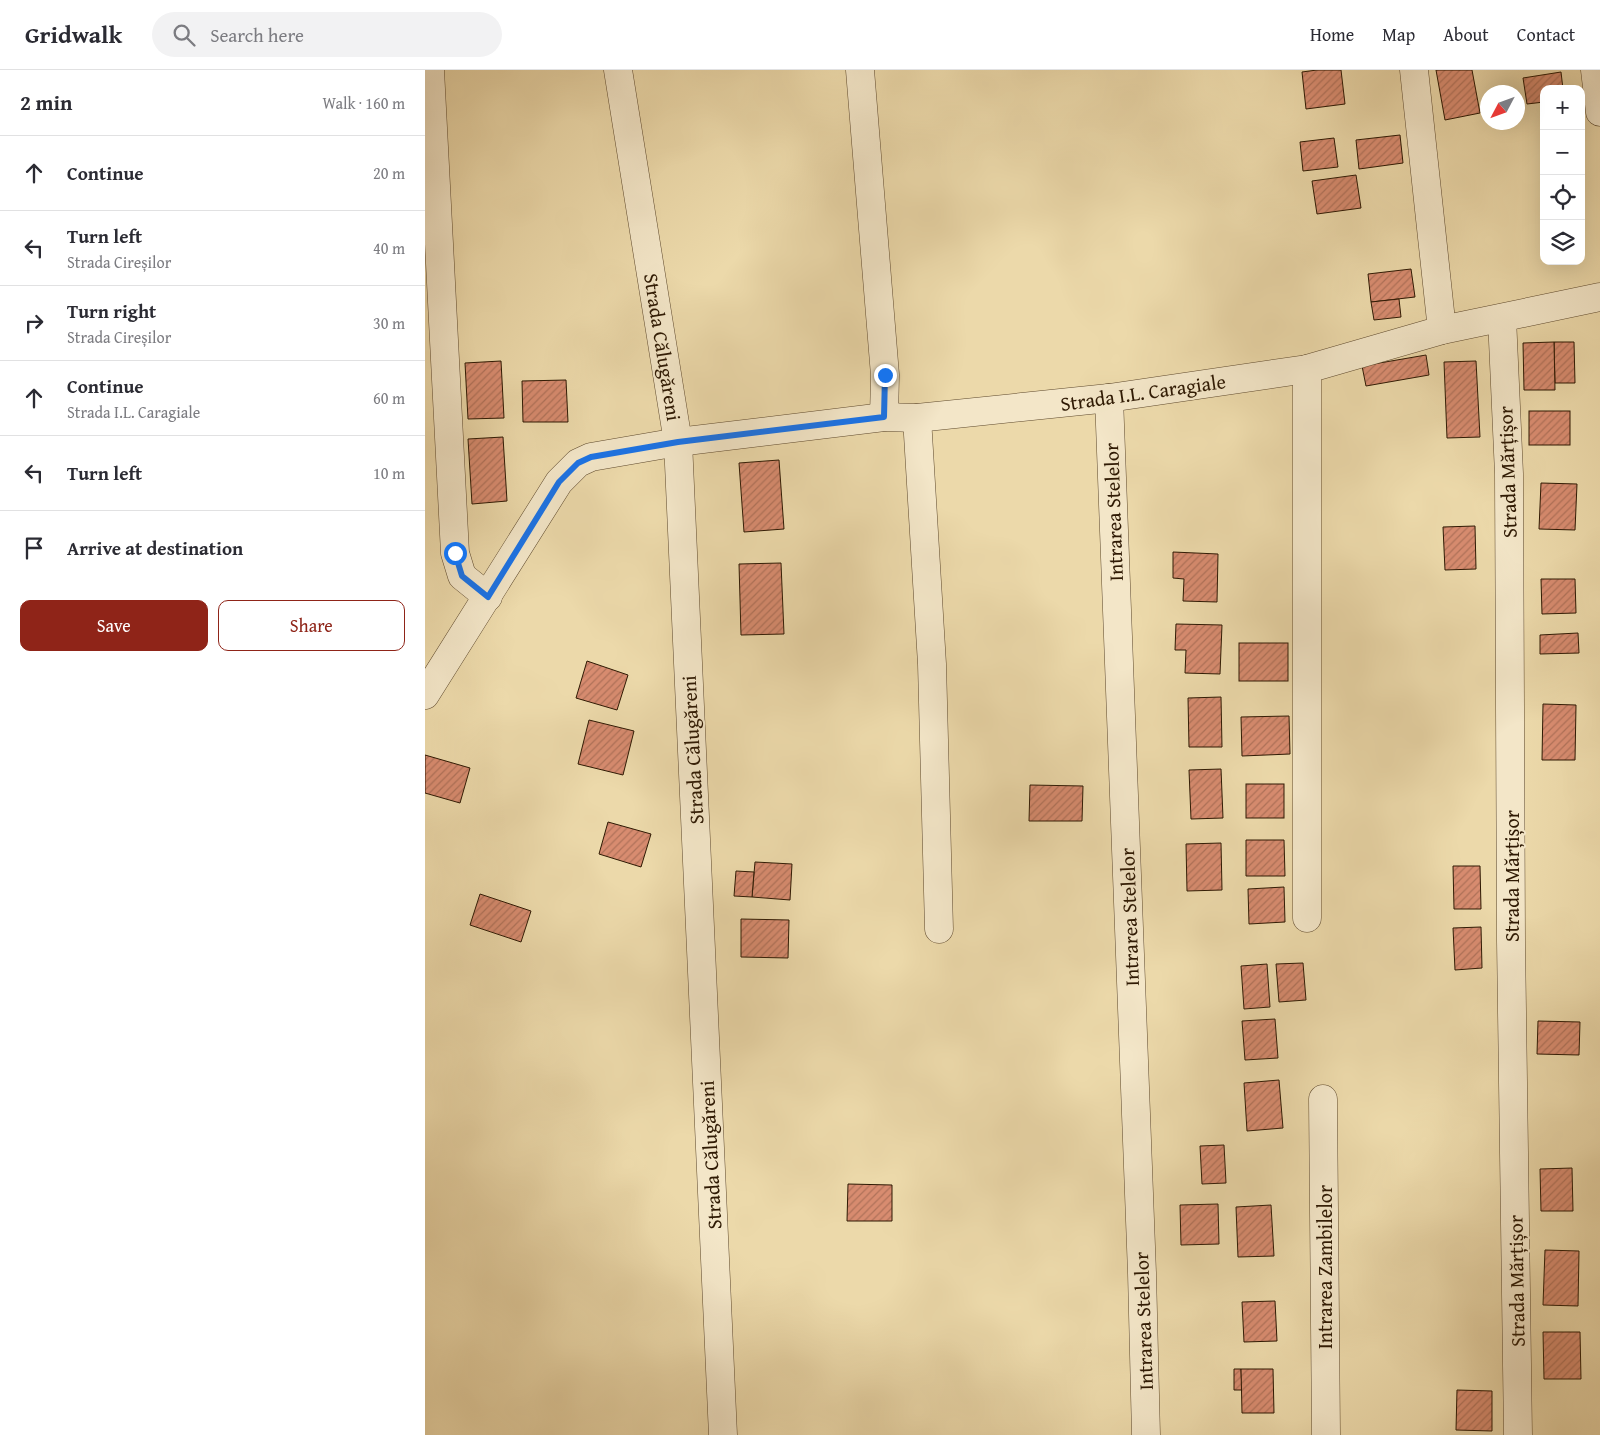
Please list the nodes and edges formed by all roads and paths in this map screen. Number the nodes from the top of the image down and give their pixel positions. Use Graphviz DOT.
graph roads {
  1 [pos="430,70"];
  2 [pos="618,70"];
  3 [pos="860,70"];
  4 [pos="1414,70"];
  5 [pos="1595,70"];
  6 [pos="1600,112"];
  7 [pos="1600,296"];
  8 [pos="1501,318"];
  9 [pos="1442,330"];
  10 [pos="1307,368"];
  11 [pos="1109,398"];
  12 [pos="884,417"];
  13 [pos="917,418"];
  14 [pos="678,442"];
  15 [pos="488,597"];
  16 [pos="425,695"];
  17 [pos="1307,918"];
  18 [pos="939,929"];
  19 [pos="1323,1099"];
  20 [pos="723,1435"];
  21 [pos="1146,1435"];
  22 [pos="1326,1435"];
  23 [pos="1518,1435"];
  1 -- 15 [label="street"];
  2 -- 14 [label="street, Strada Călugăreni"];
  3 -- 12 [label="street"];
  4 -- 9 [label="street"];
  5 -- 6 [label="street"];
  7 -- 8 [label="street, Strada I.L. Caragiale"];
  8 -- 9 [label="street, Strada I.L. Caragiale"];
  8 -- 23 [label="street, Strada Mărțișor"];
  9 -- 10 [label="street, Strada I.L. Caragiale"];
  10 -- 11 [label="street, Strada I.L. Caragiale"];
  10 -- 17 [label="street"];
  11 -- 13 [label="street, Strada I.L. Caragiale"];
  11 -- 21 [label="street, Intrarea Stelelor"];
  12 -- 13 [label="street, Strada I.L. Caragiale"];
  12 -- 14 [label="street, Strada I.L. Caragiale"];
  13 -- 18 [label="street"];
  14 -- 15 [label="street, Strada I.L. Caragiale"];
  14 -- 20 [label="street, Strada Călugăreni"];
  15 -- 16 [label="street, Strada I.L. Caragiale"];
  19 -- 22 [label="street, Intrarea Zambilelor"];
}
